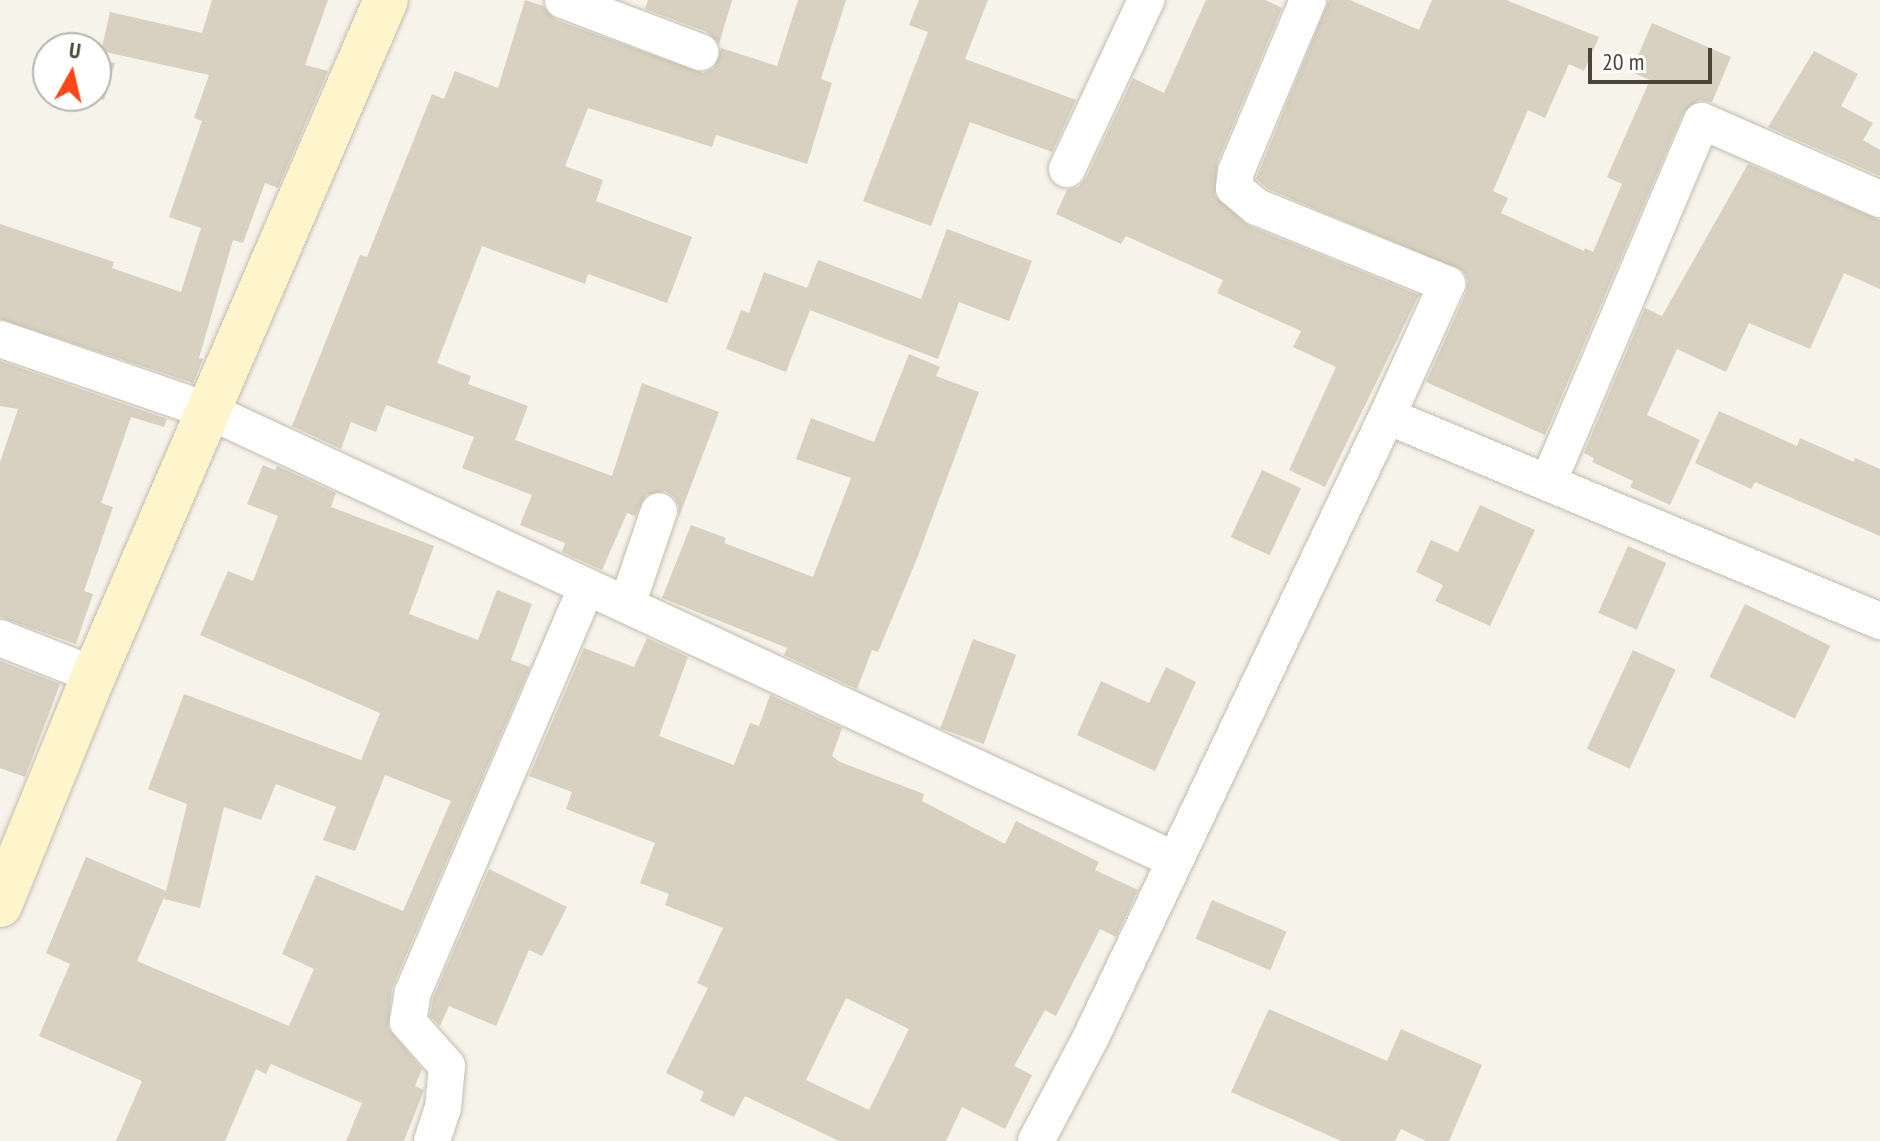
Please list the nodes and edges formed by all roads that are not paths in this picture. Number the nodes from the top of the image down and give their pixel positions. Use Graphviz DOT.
graph roads {
  1 [pos="386,0"];
  2 [pos="563,0"];
  3 [pos="1146,0"];
  4 [pos="1308,0"];
  5 [pos="700,52"];
  6 [pos="1067,169"];
  7 [pos="1880,199"];
  8 [pos="0,339"];
  9 [pos="209,411"];
  10 [pos="1387,416"];
  11 [pos="1548,483"];
  12 [pos="659,511"];
  13 [pos="587,587"];
  14 [pos="627,605"];
  15 [pos="1880,621"];
  16 [pos="0,638"];
  17 [pos="94,675"];
  18 [pos="1173,859"];
  19 [pos="4,883"];
  20 [pos="432,1141"];
  21 [pos="1036,1141"];
  1 -- 9 [label="main road"];
  2 -- 5 [label="street"];
  3 -- 6 [label="street"];
  4 -- 10 [label="street"];
  7 -- 11 [label="street"];
  8 -- 9 [label="street"];
  9 -- 13 [label="street"];
  9 -- 17 [label="main road"];
  10 -- 11 [label="street"];
  10 -- 18 [label="street"];
  11 -- 15 [label="street"];
  12 -- 14 [label="street"];
  13 -- 14 [label="street"];
  13 -- 20 [label="street"];
  14 -- 18 [label="street"];
  16 -- 17 [label="street"];
  17 -- 19 [label="main road"];
  18 -- 21 [label="street"];
}
